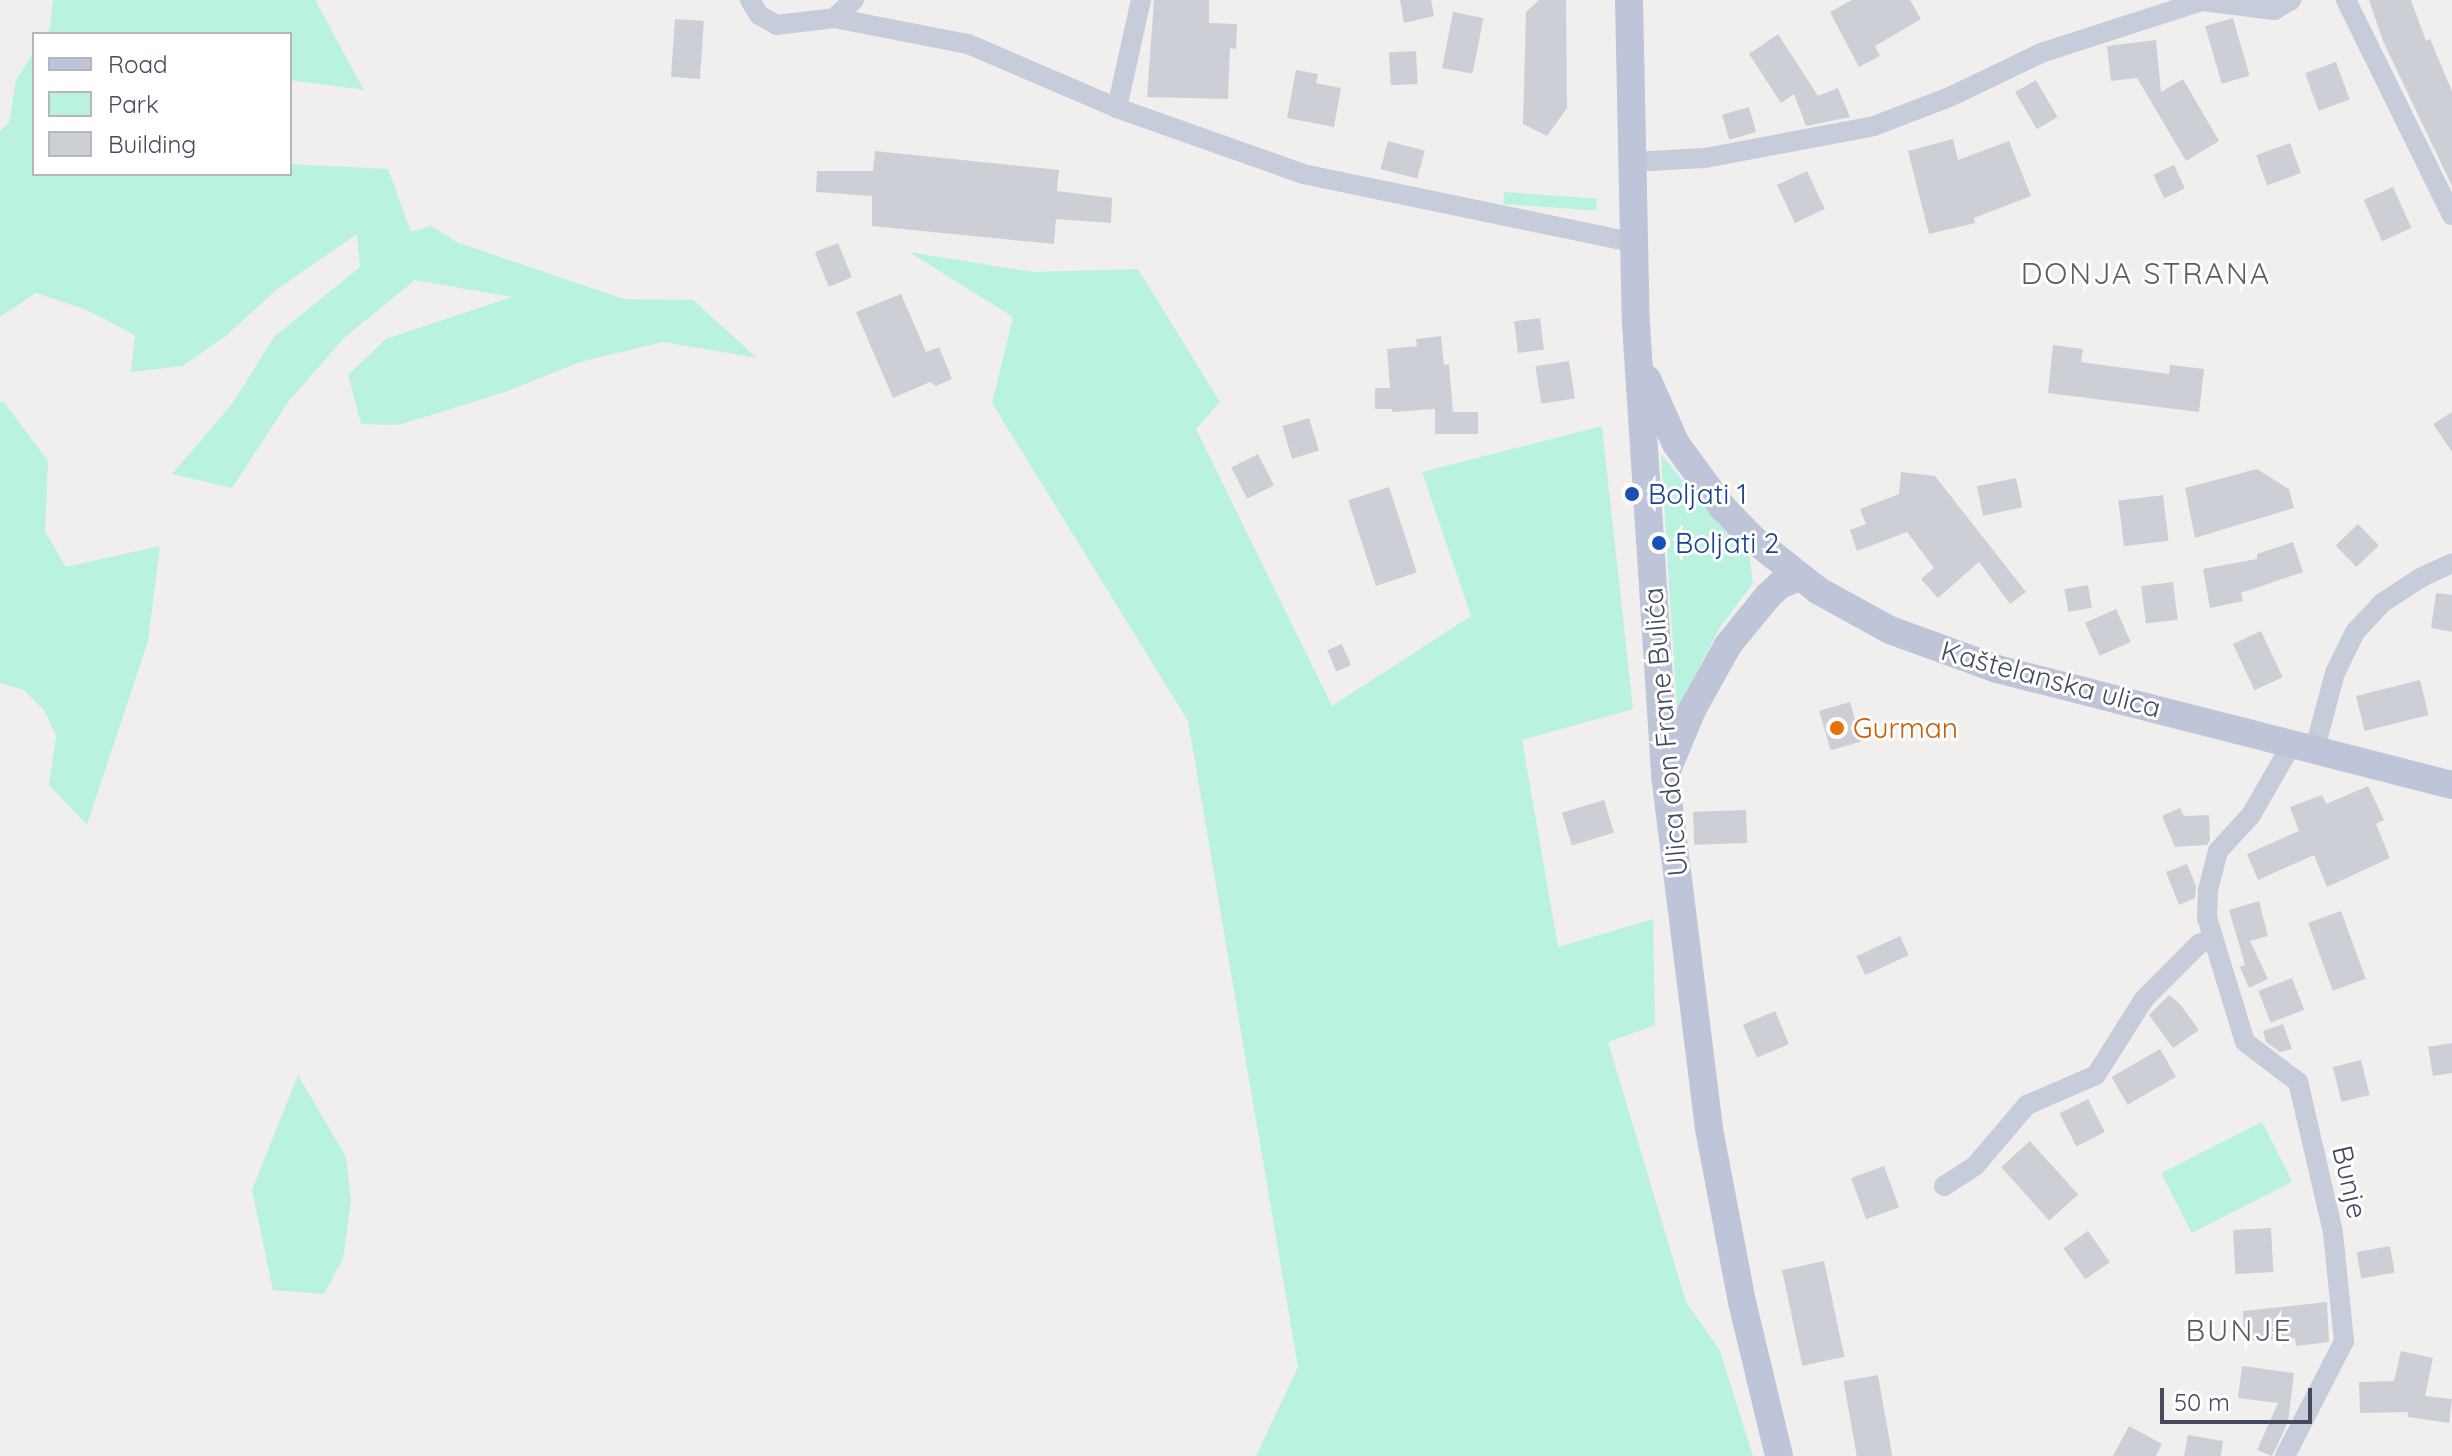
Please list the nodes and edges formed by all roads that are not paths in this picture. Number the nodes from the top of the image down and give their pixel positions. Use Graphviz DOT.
graph roads {
  1 [pos="750,0"];
  2 [pos="854,0"];
  3 [pos="1141,0"];
  4 [pos="1629,0"];
  5 [pos="2291,0"];
  6 [pos="2346,0"];
  7 [pos="834,18"];
  8 [pos="1117,108"];
  9 [pos="1632,162"];
  10 [pos="2452,215"];
  11 [pos="1636,243"];
  12 [pos="1638,352"];
  13 [pos="2452,563"];
  14 [pos="1799,577"];
  15 [pos="2304,745"];
  16 [pos="1665,775"];
  17 [pos="2452,785"];
  18 [pos="2212,939"];
  19 [pos="1944,1186"];
  20 [pos="1779,1456"];
  21 [pos="2285,1456"];
  1 -- 7 [label="street"];
  2 -- 7 [label="street"];
  3 -- 8 [label="street"];
  4 -- 9 [label="street, Ulica don Frane Bulića"];
  5 -- 9 [label="street"];
  6 -- 10 [label="street"];
  7 -- 8 [label="street"];
  8 -- 11 [label="street"];
  9 -- 11 [label="street, Ulica don Frane Bulića"];
  11 -- 12 [label="street, Ulica don Frane Bulića"];
  12 -- 14 [label="street, Kaštelanska ulica"];
  12 -- 16 [label="street, Ulica don Frane Bulića"];
  13 -- 15 [label="street"];
  14 -- 15 [label="street, Kaštelanska ulica"];
  14 -- 16 [label="street"];
  15 -- 17 [label="street, Kaštelanska ulica"];
  15 -- 18 [label="street, Bunje"];
  16 -- 20 [label="street, Ulica don Frane Bulića"];
  18 -- 19 [label="street"];
  18 -- 21 [label="street, Bunje"];
}
